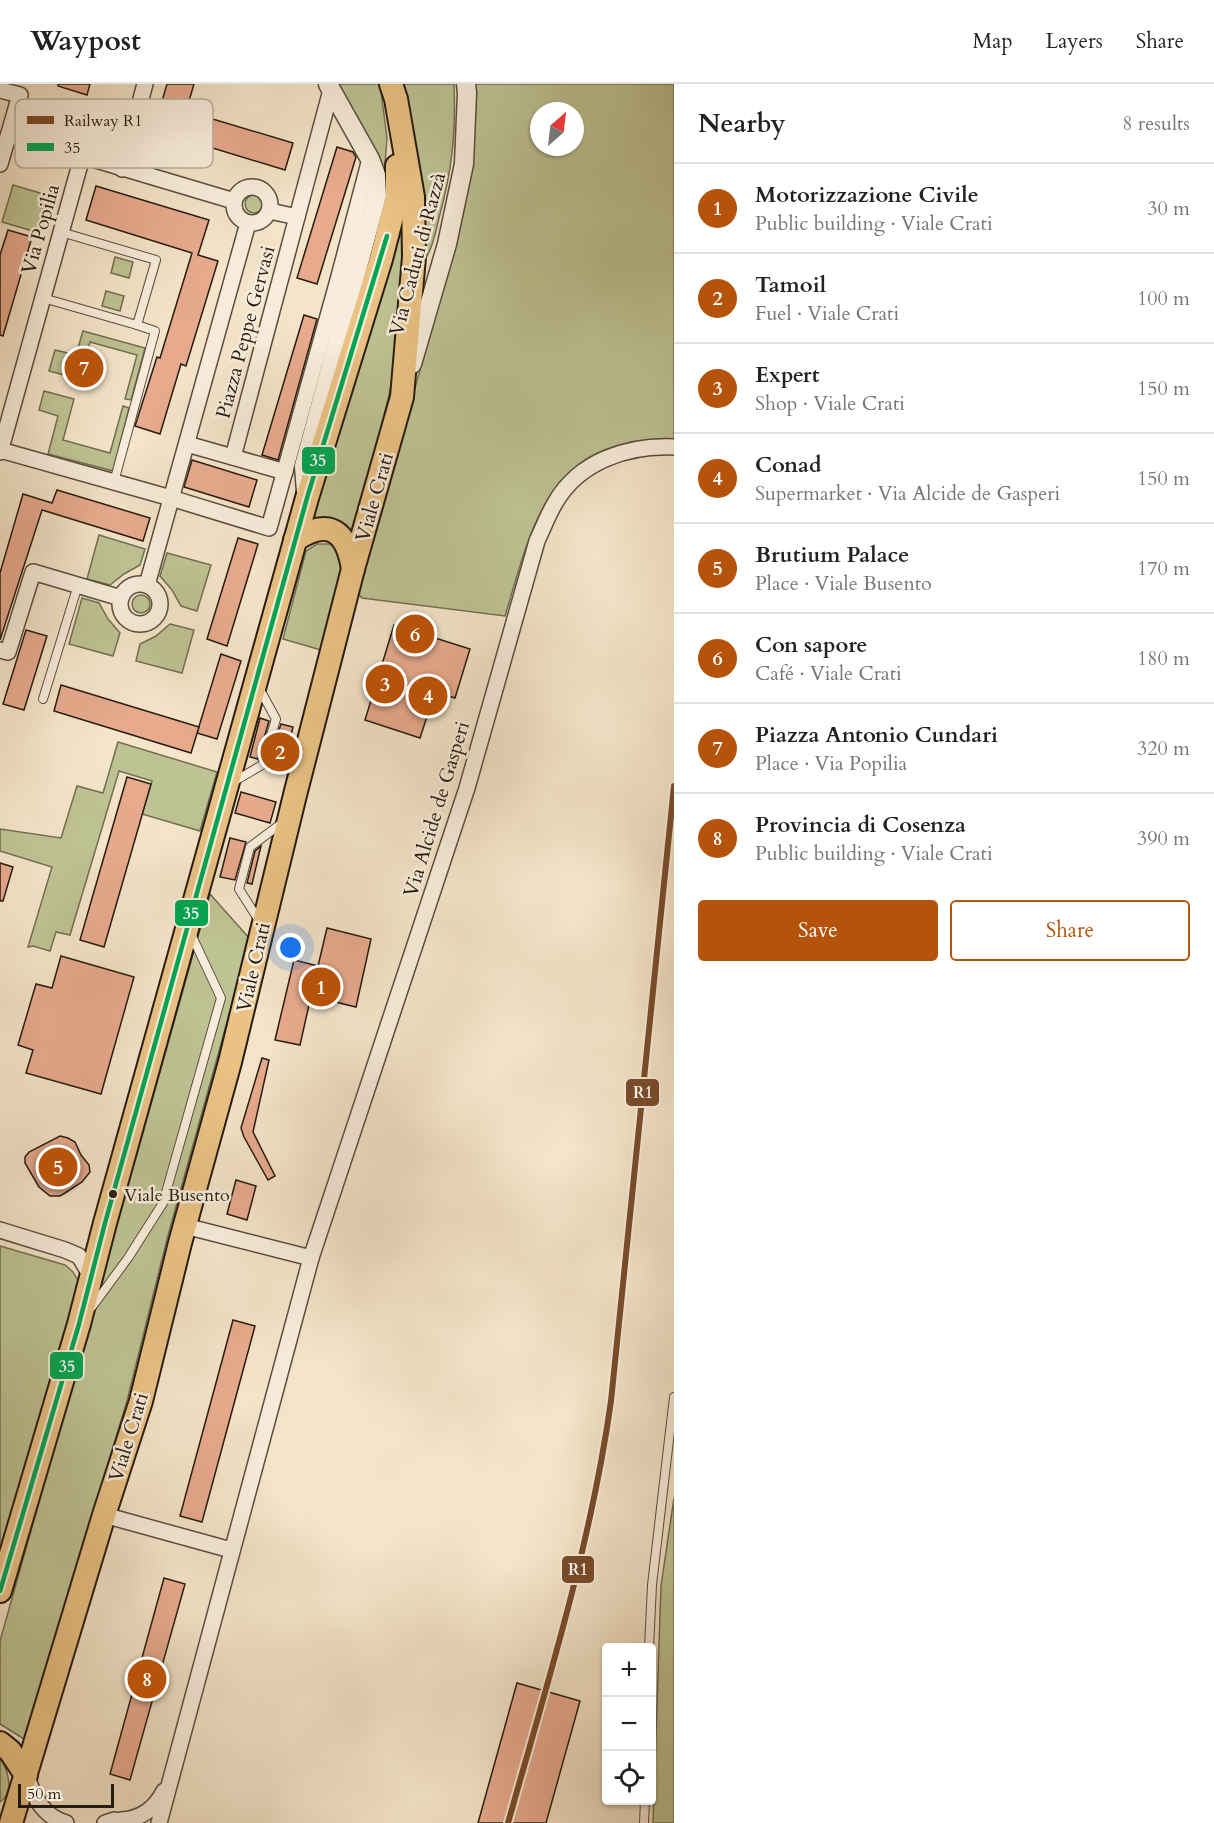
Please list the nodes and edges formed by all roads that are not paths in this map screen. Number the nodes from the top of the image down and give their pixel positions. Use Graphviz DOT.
graph roads {
  1 [pos="145,84"];
  2 [pos="466,84"];
  3 [pos="329,87"];
  4 [pos="0,90"];
  5 [pos="22,90"];
  6 [pos="394,91"];
  7 [pos="141,99"];
  8 [pos="15,114"];
  9 [pos="9,134"];
  10 [pos="15,136"];
  11 [pos="370,159"];
  12 [pos="0,164"];
  13 [pos="79,168"];
  14 [pos="119,168"];
  15 [pos="122,169"];
  16 [pos="234,201"];
  17 [pos="270,211"];
  18 [pos="297,217"];
  19 [pos="248,223"];
  20 [pos="61,232"];
  21 [pos="43,298"];
  22 [pos="137,325"];
  23 [pos="402,397"];
  24 [pos="187,444"];
  25 [pos="674,447"];
  26 [pos="0,451"];
  27 [pos="233,457"];
  28 [pos="285,472"];
  29 [pos="114,482"];
  30 [pos="171,498"];
  31 [pos="307,498"];
  32 [pos="295,540"];
  33 [pos="353,569"];
  34 [pos="78,585"];
  35 [pos="147,585"];
  36 [pos="121,598"];
  37 [pos="0,650"];
  38 [pos="43,699"];
  39 [pos="289,818"];
  40 [pos="263,926"];
  41 [pos="188,927"];
  42 [pos="184,1226"];
  43 [pos="0,1230"];
  44 [pos="311,1258"];
  45 [pos="91,1276"];
  46 [pos="79,1324"];
  47 [pos="674,1397"];
  48 [pos="104,1515"];
  49 [pos="231,1550"];
  50 [pos="0,1591"];
  51 [pos="649,1643"];
  52 [pos="0,1743"];
  53 [pos="26,1775"];
  54 [pos="169,1780"];
  55 [pos="645,1805"];
  56 [pos="9,1813"];
  57 [pos="113,1822"];
  58 [pos="66,1823"];
  59 [pos="159,1823"];
  60 [pos="644,1823"];
  1 -- 7 [label="street"];
  2 -- 23 [label="street, Via Caduti di Razzà"];
  3 -- 11 [label="street"];
  3 -- 18 [label="street, Piazza Peppe Gervasi"];
  4 -- 5 [label="street"];
  6 -- 23 [label="main road, Viale Crati"];
  6 -- 31 [label="main road"];
  8 -- 9 [label="street"];
  9 -- 10 [label="street"];
  9 -- 12 [label="street"];
  11 -- 28 [label="street"];
  11 -- 31 [label="street"];
  13 -- 20 [label="street, Via Popilia"];
  14 -- 15 [label="street"];
  15 -- 16 [label="street"];
  16 -- 17 [label="street"];
  16 -- 19 [label="street, Piazza Peppe Gervasi"];
  17 -- 18 [label="street"];
  17 -- 19 [label="street, Piazza Peppe Gervasi"];
  18 -- 27 [label="street, Piazza Peppe Gervasi"];
  19 -- 24 [label="street, Piazza Peppe Gervasi"];
  20 -- 21 [label="street, Via Popilia"];
  20 -- 22 [label="lane"];
  21 -- 22 [label="lane"];
  21 -- 26 [label="street, Via Popilia"];
  22 -- 29 [label="lane"];
  23 -- 33 [label="main road, Viale Crati"];
  24 -- 27 [label="street"];
  24 -- 30 [label="street, Piazza Peppe Gervasi"];
  25 -- 44 [label="street, Via Alcide de Gasperi"];
  26 -- 29 [label="street"];
  27 -- 28 [label="street"];
  28 -- 30 [label="street"];
  29 -- 30 [label="street"];
  30 -- 35 [label="street, Piazza Peppe Gervasi"];
  31 -- 32 [label="main road"];
  32 -- 33 [label="main road"];
  32 -- 41 [label="main road"];
  33 -- 39 [label="main road, Viale Crati"];
  34 -- 36 [label="street"];
  34 -- 37 [label="street"];
  34 -- 38 [label="lane"];
  35 -- 36 [label="street"];
  35 -- 36 [label="street"];
  39 -- 40 [label="main road, Viale Crati"];
  39 -- 40 [label="lane"];
  40 -- 42 [label="main road, Viale Crati"];
  41 -- 45 [label="main road"];
  41 -- 46 [label="lane"];
  42 -- 44 [label="street"];
  42 -- 48 [label="main road, Viale Crati"];
  43 -- 45 [label="street"];
  44 -- 49 [label="street, Via Alcide de Gasperi"];
  45 -- 46 [label="main road"];
  46 -- 50 [label="main road"];
  47 -- 51 [label="lane"];
  48 -- 49 [label="street"];
  48 -- 53 [label="main road, Viale Crati"];
  49 -- 54 [label="street, Via Alcide de Gasperi"];
  52 -- 53 [label="main road"];
  53 -- 56 [label="main road, Viale Crati"];
  53 -- 58 [label="street"];
  54 -- 57 [label="street"];
  54 -- 59 [label="street"];
  55 -- 60 [label="lane"];
}
